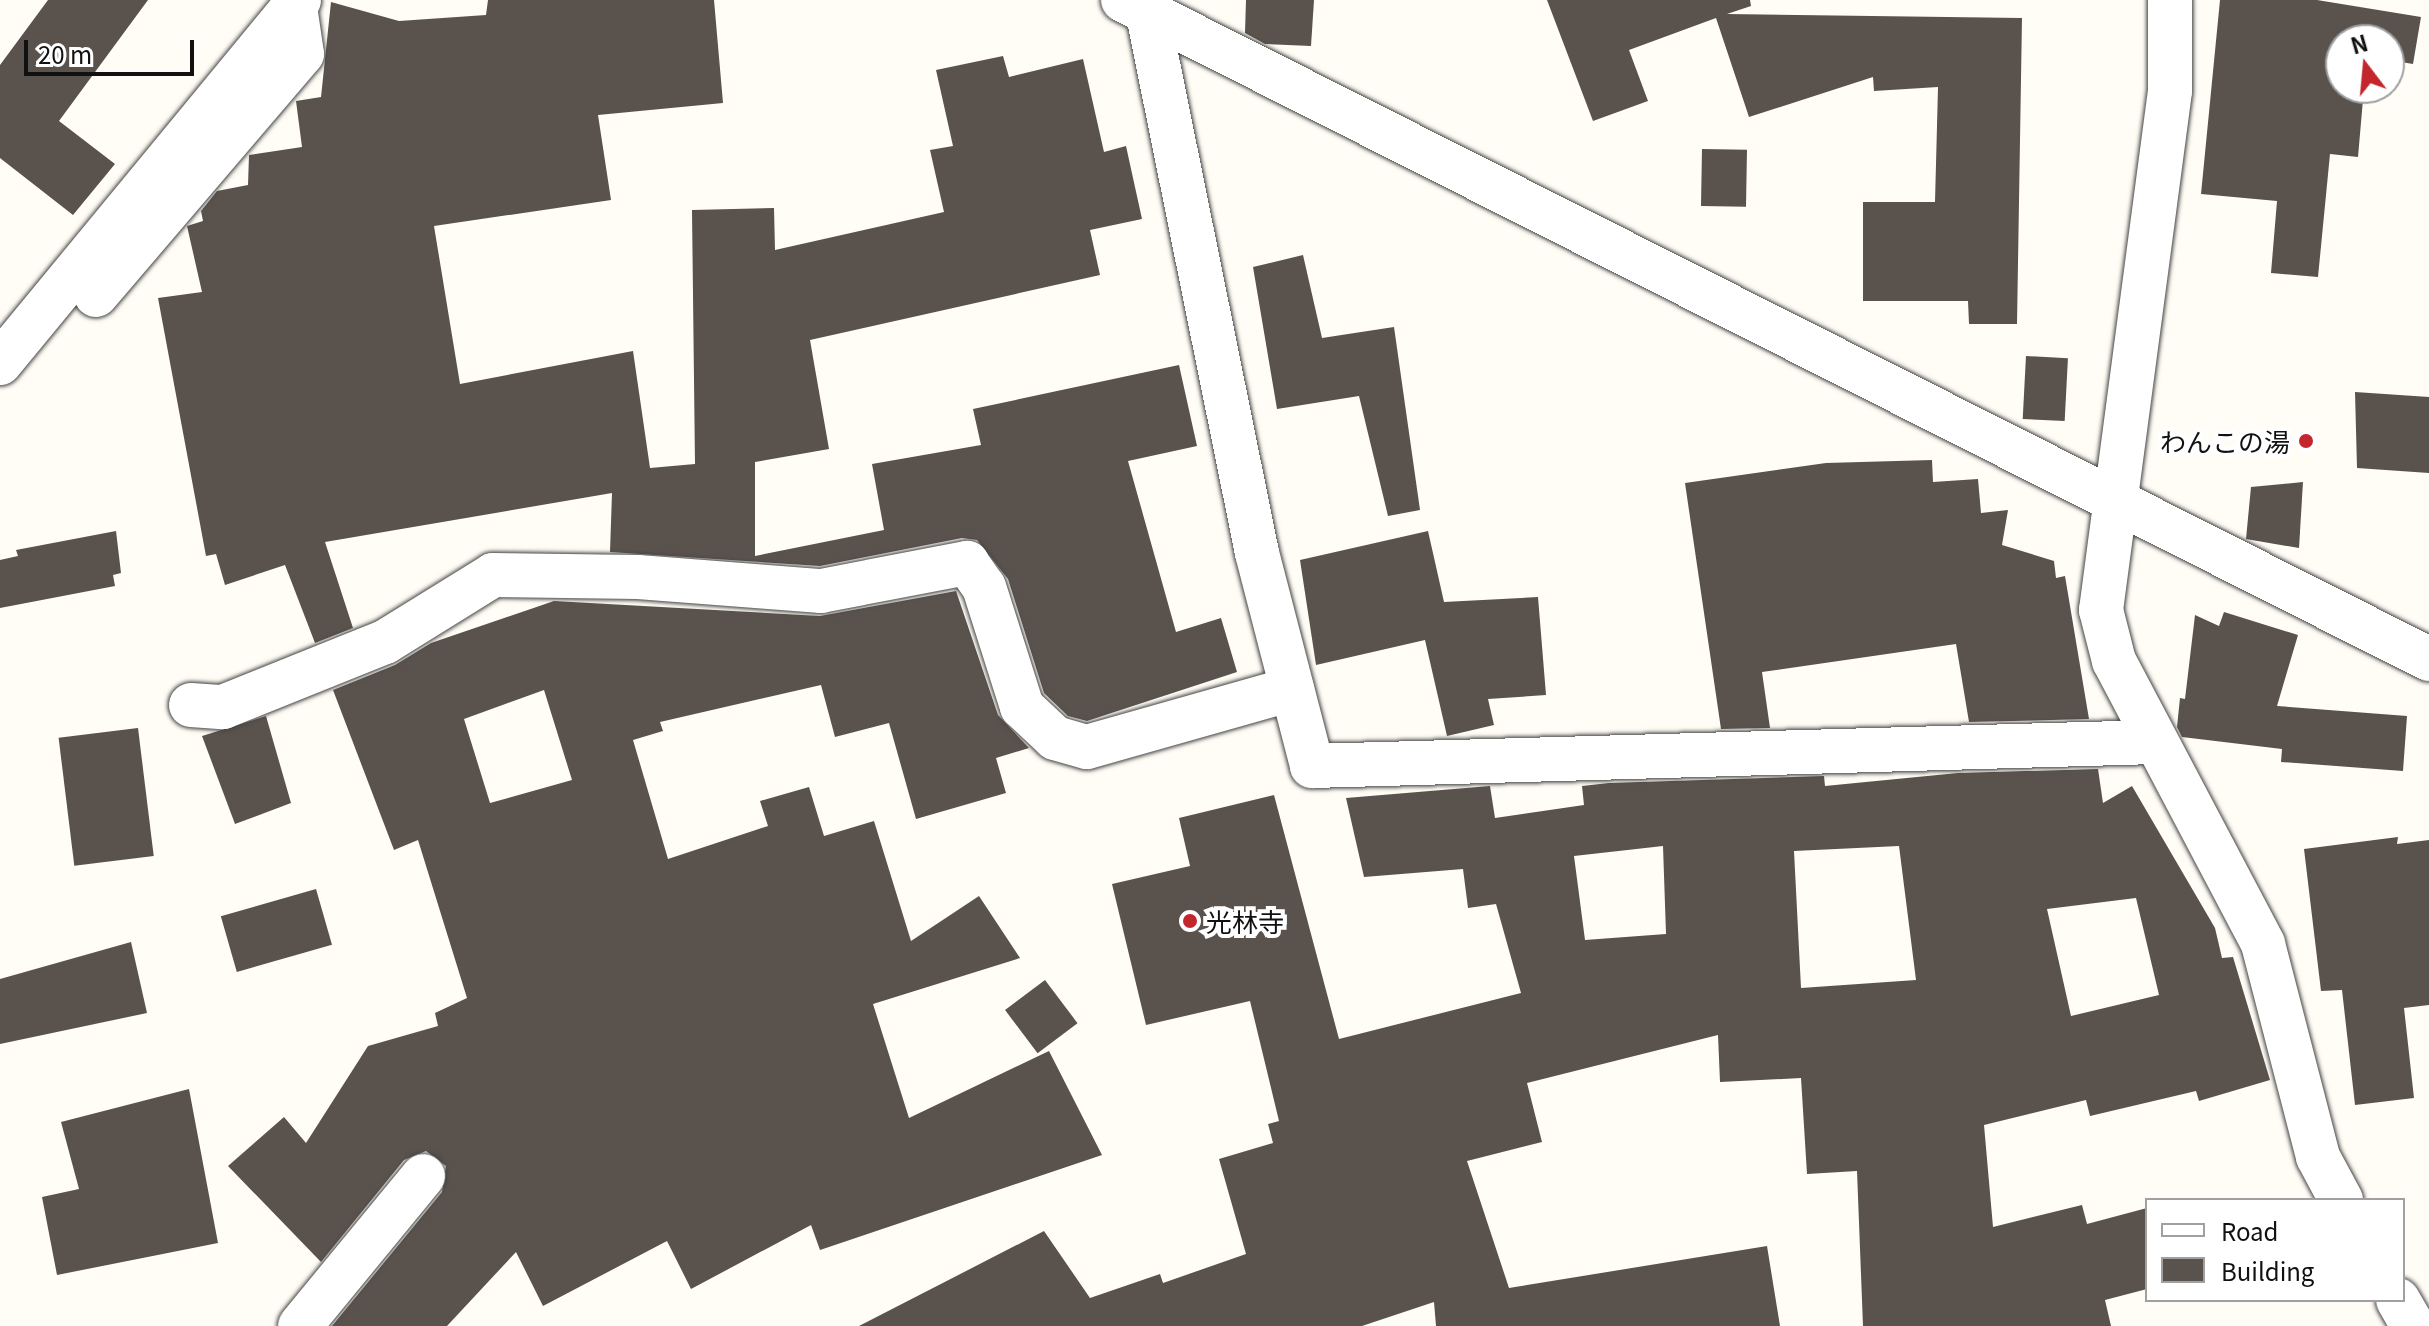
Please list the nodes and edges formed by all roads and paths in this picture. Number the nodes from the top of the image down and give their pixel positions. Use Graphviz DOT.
graph roads {
  1 [pos="2170,0"];
  2 [pos="296,2"];
  3 [pos="1139,5"];
  4 [pos="96,295"];
  5 [pos="0,363"];
  6 [pos="2114,502"];
  7 [pos="2429,659"];
  8 [pos="1292,689"];
  9 [pos="191,705"];
  10 [pos="2155,742"];
  11 [pos="423,1176"];
  12 [pos="2340,1198"];
  13 [pos="2399,1302"];
  14 [pos="300,1326"];
  15 [pos="2413,1326"];
  1 -- 6 [label="street"];
  2 -- 4 [label="street"];
  2 -- 5 [label="street"];
  3 -- 6 [label="street"];
  3 -- 8 [label="street"];
  6 -- 7 [label="street"];
  6 -- 10 [label="street"];
  8 -- 9 [label="street"];
  8 -- 10 [label="street"];
  10 -- 12 [label="street"];
  11 -- 14 [label="street"];
  13 -- 15 [label="street"];
}
